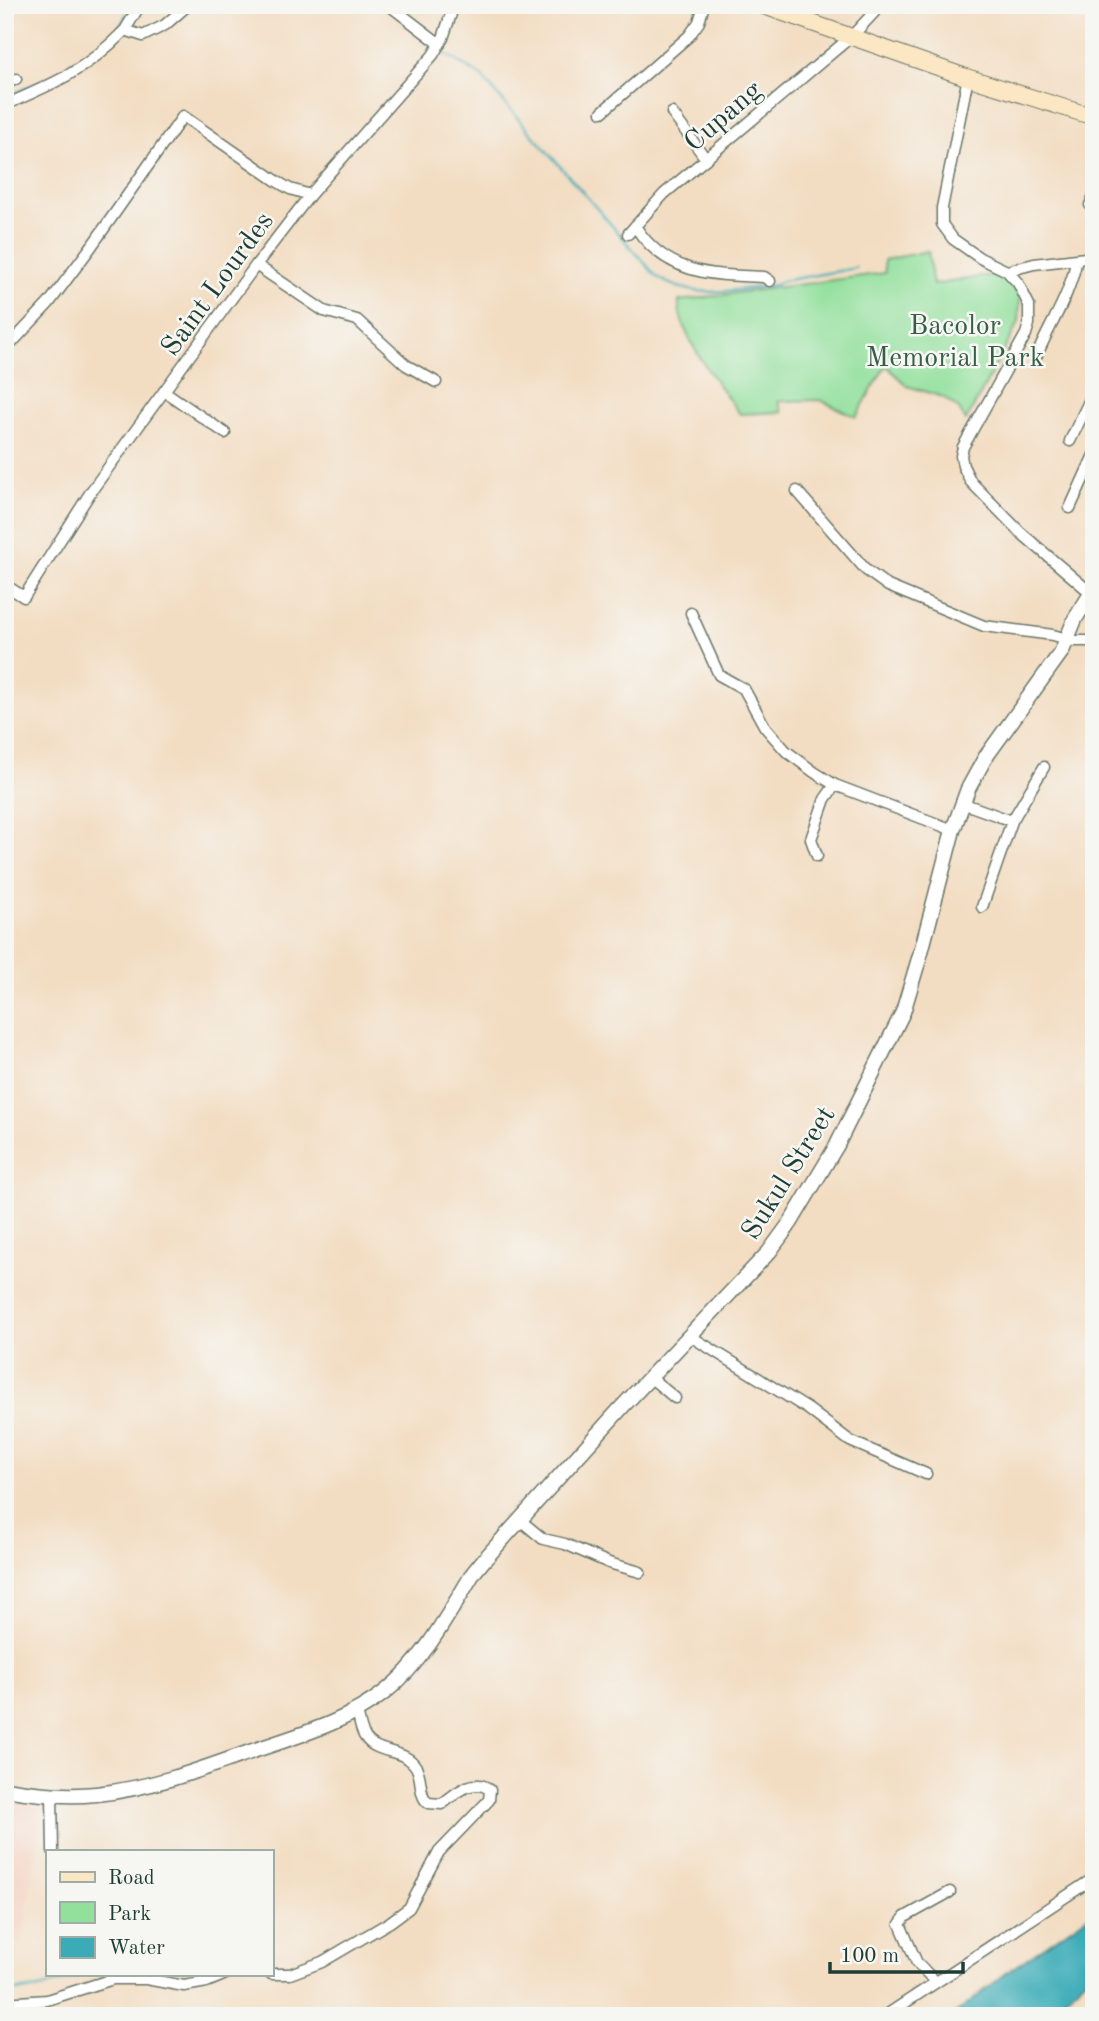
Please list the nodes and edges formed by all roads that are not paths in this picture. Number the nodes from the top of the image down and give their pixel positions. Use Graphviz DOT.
graph roads {
  1 [pos="12,5"];
  2 [pos="140,5"];
  3 [pos="188,5"];
  4 [pos="389,5"];
  5 [pos="454,5"];
  6 [pos="704,5"];
  7 [pos="761,5"];
  8 [pos="881,5"];
  9 [pos="5,13"];
  10 [pos="125,30"];
  11 [pos="852,36"];
  12 [pos="438,47"];
  13 [pos="968,77"];
  14 [pos="5,105"];
  15 [pos="602,112"];
  16 [pos="672,113"];
  17 [pos="1094,117"];
  18 [pos="706,159"];
  19 [pos="310,195"];
  20 [pos="1094,257"];
  21 [pos="1077,259"];
  22 [pos="256,265"];
  23 [pos="1007,271"];
  24 [pos="770,281"];
  25 [pos="5,350"];
  26 [pos="1037,355"];
  27 [pos="436,382"];
  28 [pos="164,391"];
  29 [pos="1094,391"];
  30 [pos="225,433"];
  31 [pos="1070,441"];
  32 [pos="1094,454"];
  33 [pos="796,491"];
  34 [pos="1070,508"];
  35 [pos="5,585"];
  36 [pos="1092,591"];
  37 [pos="691,613"];
  38 [pos="1068,639"];
  39 [pos="1094,641"];
  40 [pos="1044,767"];
  41 [pos="835,785"];
  42 [pos="962,803"];
  43 [pos="1012,821"];
  44 [pos="953,831"];
  45 [pos="817,856"];
  46 [pos="982,907"];
  47 [pos="690,1336"];
  48 [pos="651,1378"];
  49 [pos="674,1398"];
  50 [pos="926,1474"];
  51 [pos="520,1520"];
  52 [pos="640,1572"];
  53 [pos="357,1710"];
  54 [pos="5,1789"];
  55 [pos="52,1795"];
  56 [pos="53,1850"];
  57 [pos="1094,1878"];
  58 [pos="950,1892"];
  59 [pos="273,1974"];
  60 [pos="221,1976"];
  61 [pos="935,1981"];
  62 [pos="5,2003"];
  63 [pos="886,2016"];
  1 -- 9 [label="street"];
  2 -- 10 [label="street"];
  3 -- 10 [label="street"];
  4 -- 12 [label="street"];
  5 -- 12 [label="street, Saint Lourdes"];
  6 -- 15 [label="street"];
  7 -- 11 [label="main road"];
  8 -- 11 [label="street, Cupang"];
  10 -- 14 [label="street"];
  11 -- 13 [label="main road"];
  11 -- 18 [label="street, Cupang"];
  12 -- 19 [label="street, Saint Lourdes"];
  13 -- 17 [label="main road"];
  13 -- 23 [label="street"];
  16 -- 18 [label="street"];
  18 -- 24 [label="street, Cupang"];
  19 -- 22 [label="street, Saint Lourdes"];
  19 -- 25 [label="street"];
  20 -- 21 [label="street"];
  21 -- 23 [label="street"];
  21 -- 26 [label="street"];
  22 -- 27 [label="street"];
  22 -- 28 [label="street, Saint Lourdes"];
  23 -- 36 [label="street"];
  28 -- 30 [label="street"];
  28 -- 35 [label="street, Saint Lourdes"];
  29 -- 31 [label="street"];
  32 -- 34 [label="street"];
  33 -- 38 [label="street"];
  36 -- 38 [label="street, Sukul Street"];
  37 -- 41 [label="street"];
  38 -- 39 [label="street"];
  38 -- 42 [label="street, Sukul Street"];
  40 -- 43 [label="street"];
  41 -- 44 [label="street"];
  41 -- 45 [label="street"];
  42 -- 43 [label="street"];
  42 -- 44 [label="street, Sukul Street"];
  43 -- 46 [label="street"];
  44 -- 47 [label="street, Sukul Street"];
  47 -- 48 [label="street, Sukul Street"];
  47 -- 50 [label="street"];
  48 -- 49 [label="street"];
  48 -- 51 [label="street, Sukul Street"];
  51 -- 52 [label="street"];
  51 -- 53 [label="street, Sukul Street"];
  53 -- 55 [label="street, Sukul Street"];
  53 -- 59 [label="street"];
  54 -- 55 [label="street, Sukul Street"];
  55 -- 56 [label="street"];
  57 -- 61 [label="street"];
  58 -- 61 [label="street"];
  60 -- 62 [label="street"];
  61 -- 63 [label="street"];
}
